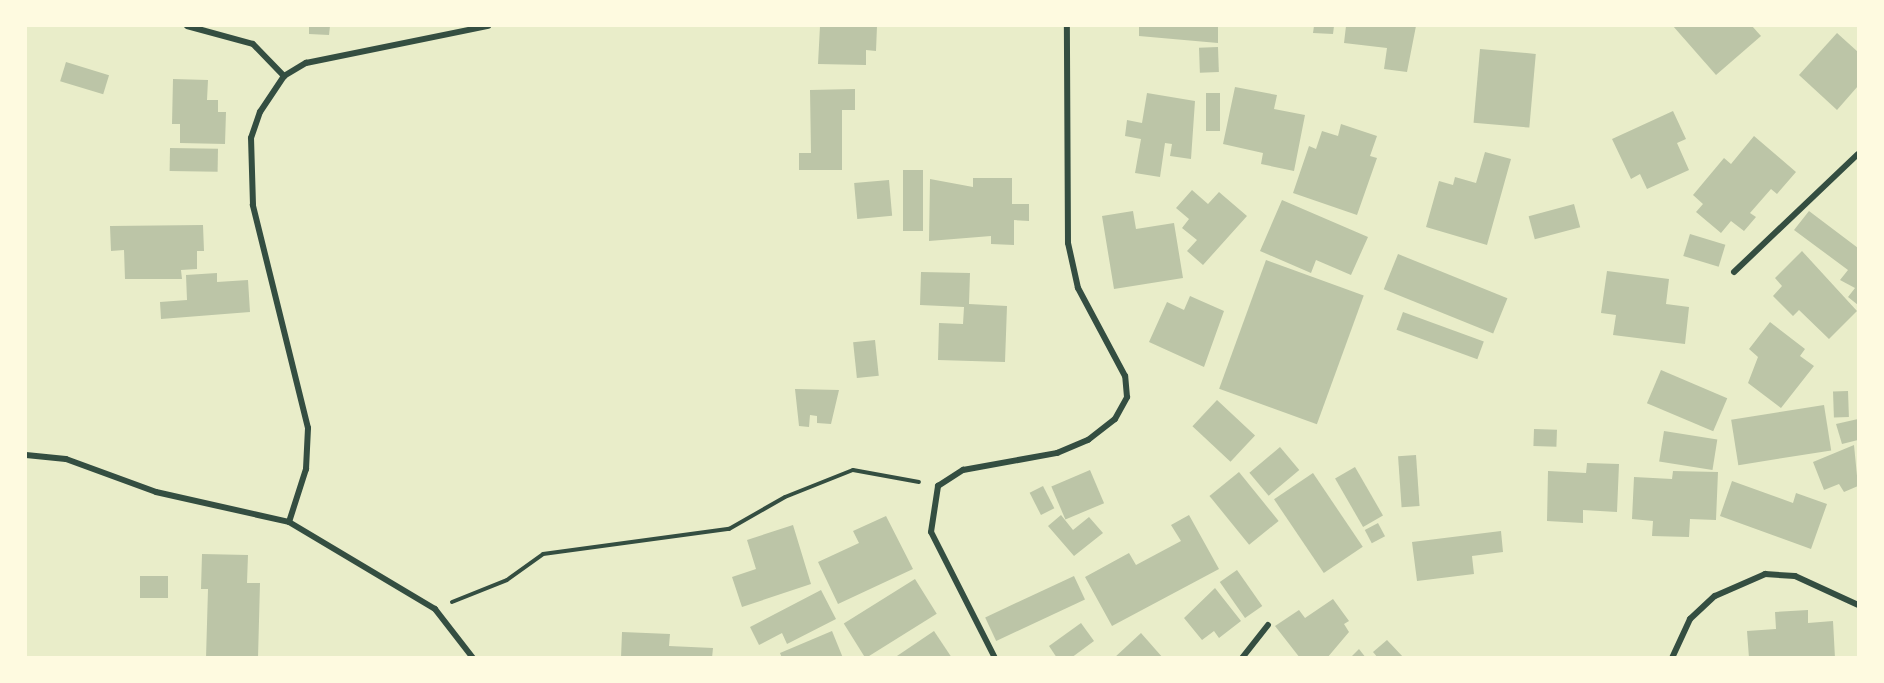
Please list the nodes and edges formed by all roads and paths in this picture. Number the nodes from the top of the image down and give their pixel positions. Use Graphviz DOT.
graph roads {
  1 [pos="187,26"];
  2 [pos="488,26"];
  3 [pos="1067,26"];
  4 [pos="284,76"];
  5 [pos="1858,154"];
  6 [pos="1734,272"];
  7 [pos="26,455"];
  8 [pos="938,486"];
  9 [pos="289,522"];
  10 [pos="1858,605"];
  11 [pos="435,609"];
  12 [pos="1268,625"];
  13 [pos="473,657"];
  14 [pos="994,657"];
  15 [pos="1242,657"];
  16 [pos="1672,657"];
  1 -- 4 [label="street"];
  2 -- 4 [label="street"];
  3 -- 8 [label="street"];
  4 -- 9 [label="street"];
  5 -- 6 [label="street"];
  7 -- 9 [label="street"];
  8 -- 11 [label="path"];
  8 -- 14 [label="street"];
  9 -- 11 [label="street"];
  10 -- 16 [label="street"];
  11 -- 13 [label="street"];
  12 -- 15 [label="street"];
}
